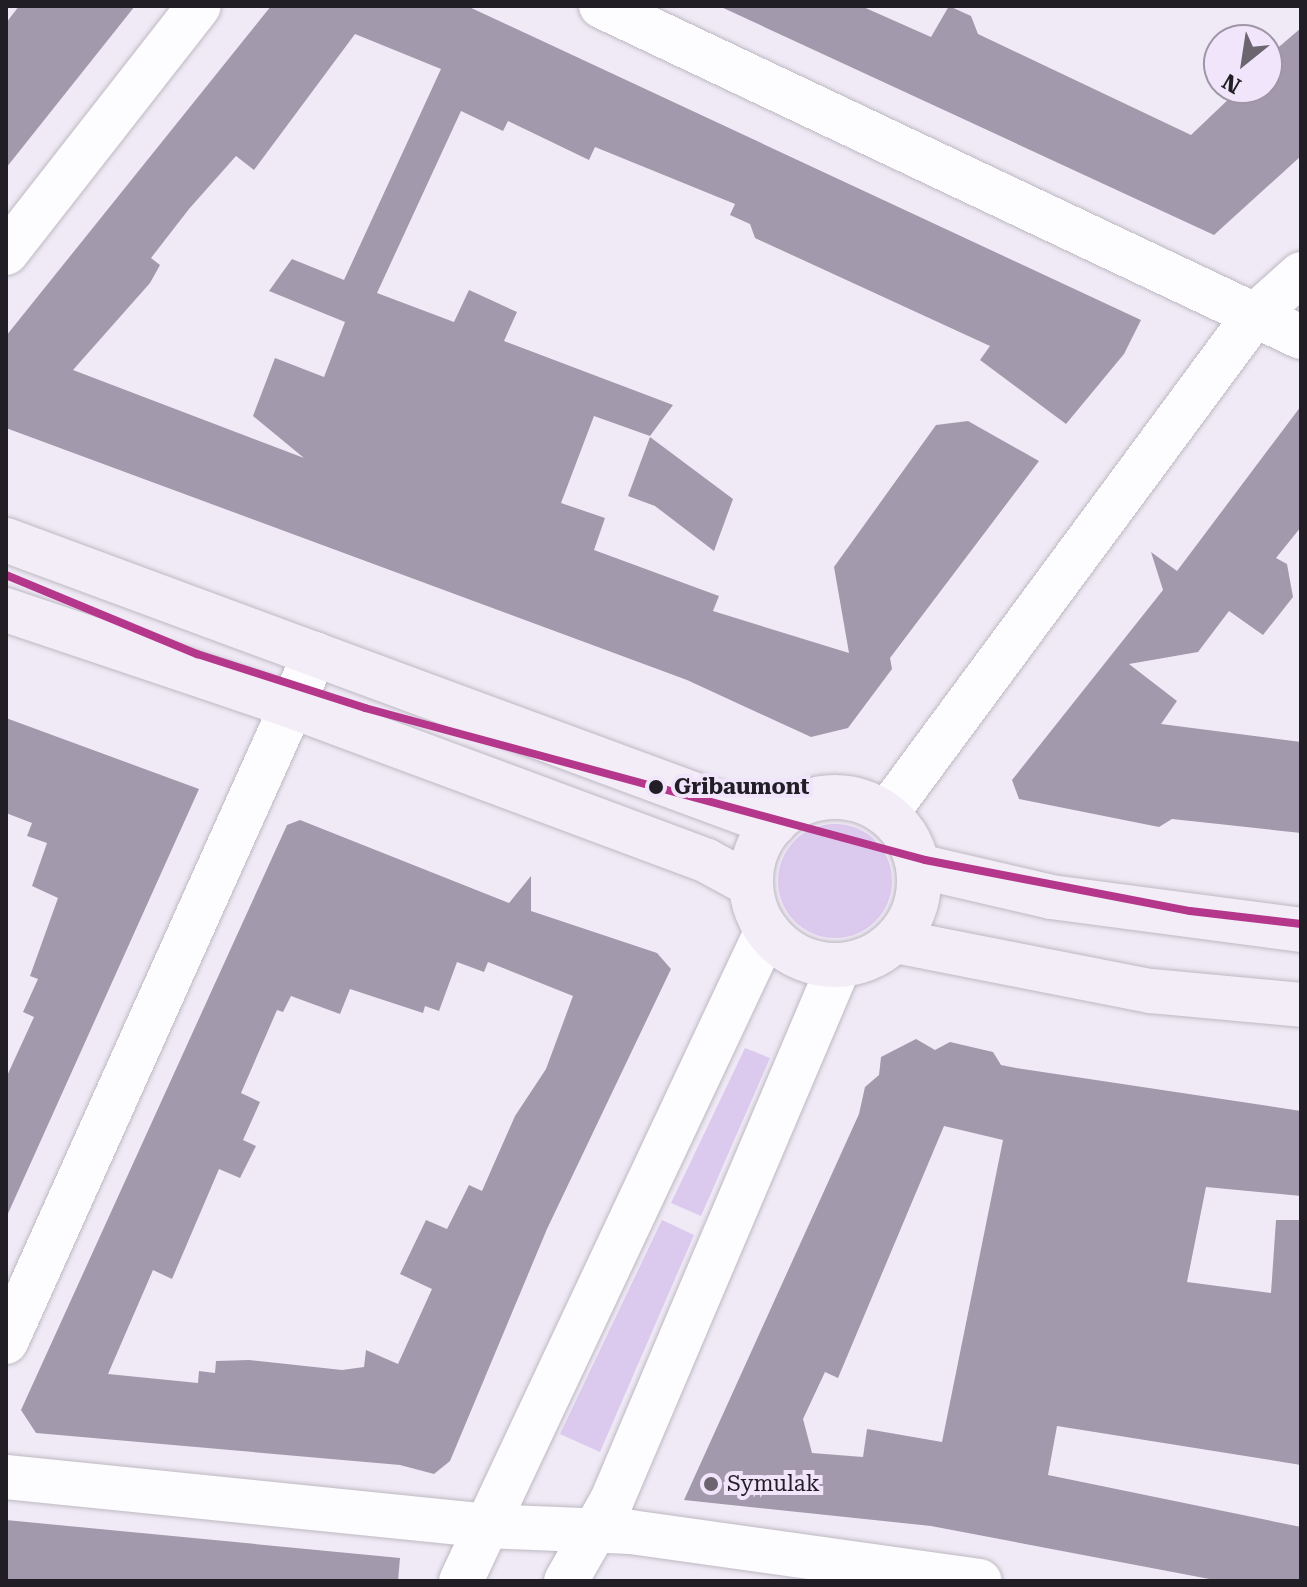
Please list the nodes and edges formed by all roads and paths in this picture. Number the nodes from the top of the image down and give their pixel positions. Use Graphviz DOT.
graph roads {
  1 [pos="199,6"];
  2 [pos="601,6"];
  3 [pos="6,253"];
  4 [pos="1301,274"];
  5 [pos="1254,316"];
  6 [pos="1301,337"];
  7 [pos="6,540"];
  8 [pos="6,610"];
  9 [pos="315,654"];
  10 [pos="291,706"];
  11 [pos="886,814"];
  12 [pos="774,824"];
  13 [pos="918,866"];
  14 [pos="751,885"];
  15 [pos="767,930"];
  16 [pos="1301,930"];
  17 [pos="895,941"];
  18 [pos="839,966"];
  19 [pos="1301,1005"];
  20 [pos="6,1342"];
  21 [pos="6,1477"];
  22 [pos="486,1526"];
  23 [pos="595,1529"];
  24 [pos="461,1581"];
  25 [pos="566,1581"];
  26 [pos="980,1581"];
  1 -- 3 [label="street"];
  2 -- 5 [label="street"];
  4 -- 5 [label="street"];
  5 -- 6 [label="street"];
  5 -- 11 [label="street"];
  7 -- 9 [label="main road"];
  8 -- 10 [label="main road"];
  9 -- 10 [label="street"];
  9 -- 12 [label="main road"];
  10 -- 14 [label="main road"];
  10 -- 20 [label="street"];
  11 -- 12 [label="main road"];
  11 -- 13 [label="main road"];
  12 -- 14 [label="main road"];
  13 -- 16 [label="main road"];
  13 -- 17 [label="main road"];
  14 -- 15 [label="main road"];
  15 -- 18 [label="main road"];
  15 -- 22 [label="street"];
  17 -- 18 [label="main road"];
  17 -- 19 [label="main road"];
  18 -- 23 [label="street"];
  21 -- 22 [label="street"];
  22 -- 23 [label="street"];
  22 -- 24 [label="street"];
  23 -- 25 [label="street"];
  23 -- 26 [label="street"];
}
